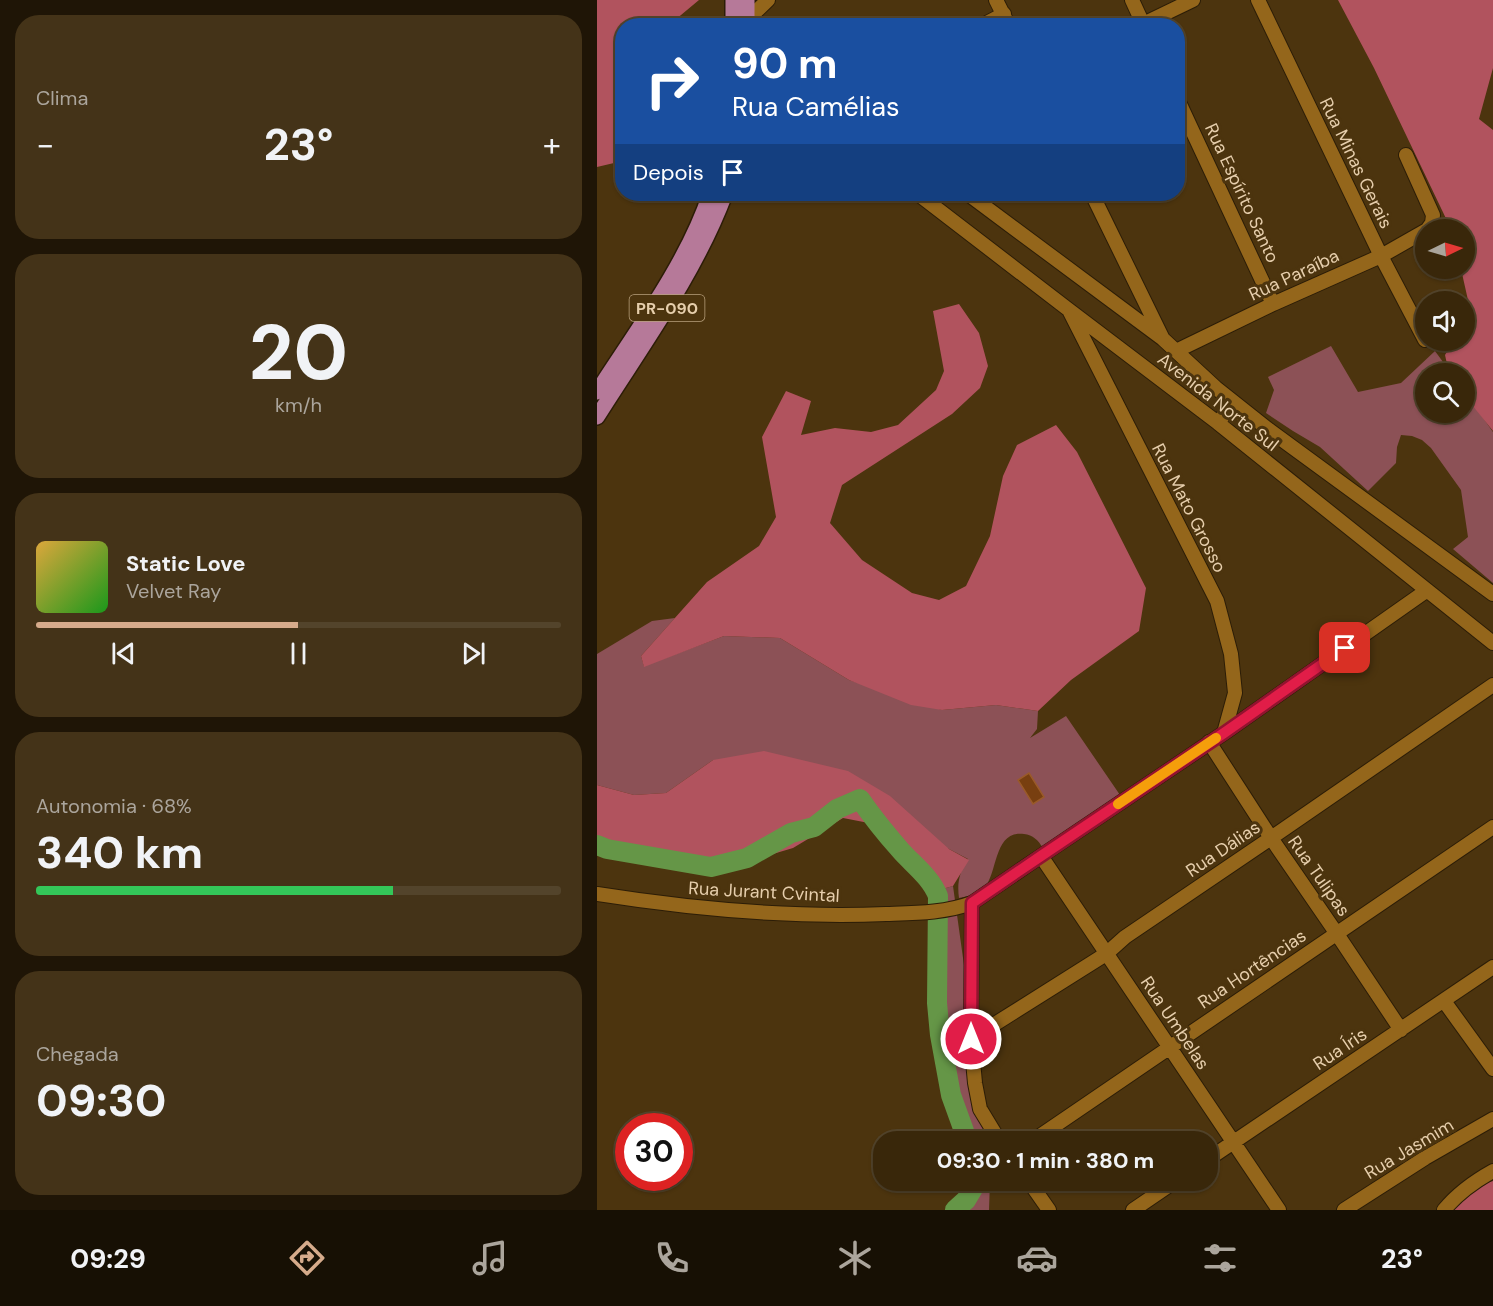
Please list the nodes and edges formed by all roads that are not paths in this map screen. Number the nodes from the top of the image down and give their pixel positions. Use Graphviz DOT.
graph roads {
  1 [pos="733,0"];
  2 [pos="747,0"];
  3 [pos="768,0"];
  4 [pos="996,0"];
  5 [pos="1132,0"];
  6 [pos="1193,0"];
  7 [pos="1258,0"];
  8 [pos="740,18"];
  9 [pos="743,18"];
  10 [pos="748,18"];
  11 [pos="1006,18"];
  12 [pos="1139,18"];
  13 [pos="1156,18"];
  14 [pos="1185,115"];
  15 [pos="1406,155"];
  16 [pos="707,201"];
  17 [pos="722,201"];
  18 [pos="927,201"];
  19 [pos="977,201"];
  20 [pos="1095,201"];
  21 [pos="1432,219"];
  22 [pos="1415,236"];
  23 [pos="1381,256"];
  24 [pos="1273,304"];
  25 [pos="1069,310"];
  26 [pos="1415,320"];
  27 [pos="1163,339"];
  28 [pos="1176,351"];
  29 [pos="1216,388"];
  30 [pos="597,392"];
  31 [pos="1178,393"];
  32 [pos="597,417"];
  33 [pos="1218,423"];
  34 [pos="1269,430"];
  35 [pos="1426,591"];
  36 [pos="1493,594"];
  37 [pos="1493,643"];
  38 [pos="1493,685"];
  39 [pos="1224,733"];
  40 [pos="1209,742"];
  41 [pos="1493,826"];
  42 [pos="1271,838"];
  43 [pos="1041,856"];
  44 [pos="597,894"];
  45 [pos="972,903"];
  46 [pos="1337,934"];
  47 [pos="1106,954"];
  48 [pos="1493,967"];
  49 [pos="1444,1001"];
  50 [pos="1401,1030"];
  51 [pos="971,1039"];
  52 [pos="1170,1047"];
  53 [pos="1493,1070"];
  54 [pos="1493,1119"];
  55 [pos="993,1131"];
  56 [pos="1047,1131"];
  57 [pos="1234,1143"];
  58 [pos="1218,1153"];
  59 [pos="1493,1171"];
  60 [pos="1036,1191"];
  61 [pos="1161,1191"];
  62 [pos="1049,1210"];
  63 [pos="1133,1210"];
  64 [pos="1279,1210"];
  65 [pos="1344,1210"];
  66 [pos="1444,1210"];
  1 -- 8 [label="main road"];
  2 -- 9 [label="main road"];
  3 -- 10 [label="street"];
  4 -- 11 [label="street"];
  5 -- 12 [label="street"];
  6 -- 13 [label="street"];
  7 -- 23 [label="street, Rua Minas Gerais"];
  14 -- 24 [label="street, Rua Espírito Santo"];
  15 -- 21 [label="street, Rua Paraíba"];
  16 -- 30 [label="main road, PR-090"];
  17 -- 32 [label="main road, PR-090"];
  18 -- 25 [label="street, Avenida Norte Sul"];
  19 -- 27 [label="street, Avenida Norte Sul"];
  20 -- 27 [label="street"];
  22 -- 23 [label="street, Rua Paraíba"];
  23 -- 24 [label="street, Rua Paraíba"];
  23 -- 26 [label="street, Rua Minas Gerais"];
  24 -- 28 [label="street, Rua Paraíba"];
  25 -- 31 [label="street, Avenida Norte Sul"];
  25 -- 39 [label="street, Rua Mato Grosso"];
  27 -- 28 [label="street, Avenida Norte Sul"];
  28 -- 29 [label="street, Avenida Norte Sul"];
  29 -- 31 [label="street"];
  29 -- 34 [label="street, Avenida Norte Sul"];
  31 -- 33 [label="street, Avenida Norte Sul"];
  33 -- 34 [label="street"];
  33 -- 35 [label="street, Avenida Norte Sul"];
  34 -- 36 [label="street, Avenida Norte Sul"];
  35 -- 37 [label="street, Avenida Norte Sul"];
  35 -- 39 [label="street, Rua Jurant Cvintal"];
  38 -- 42 [label="street, Rua Dálias"];
  39 -- 40 [label="street, Rua Jurant Cvintal"];
  40 -- 42 [label="street, Rua Tulipas"];
  40 -- 43 [label="street, Rua Jurant Cvintal"];
  41 -- 46 [label="street, Rua Hortências"];
  42 -- 46 [label="street, Rua Tulipas"];
  42 -- 47 [label="street, Rua Dálias"];
  43 -- 45 [label="street, Rua Jurant Cvintal"];
  43 -- 47 [label="street, Rua Umbelas"];
  44 -- 45 [label="street, Rua Jurant Cvintal"];
  45 -- 51 [label="street"];
  46 -- 50 [label="street, Rua Tulipas"];
  46 -- 52 [label="street, Rua Hortências"];
  47 -- 51 [label="street, Rua Dálias"];
  47 -- 52 [label="street, Rua Umbelas"];
  48 -- 49 [label="street, Rua Íris"];
  49 -- 50 [label="street, Rua Íris"];
  49 -- 53 [label="street"];
  50 -- 57 [label="street, Rua Íris"];
  51 -- 55 [label="street"];
  52 -- 56 [label="street, Rua Hortências"];
  52 -- 57 [label="street, Rua Umbelas"];
  54 -- 65 [label="street, Rua Jasmim"];
  57 -- 58 [label="street, Rua Íris"];
  57 -- 64 [label="street, Rua Umbelas"];
  59 -- 66 [label="street"];
  60 -- 62 [label="street"];
  61 -- 63 [label="street"];
}
